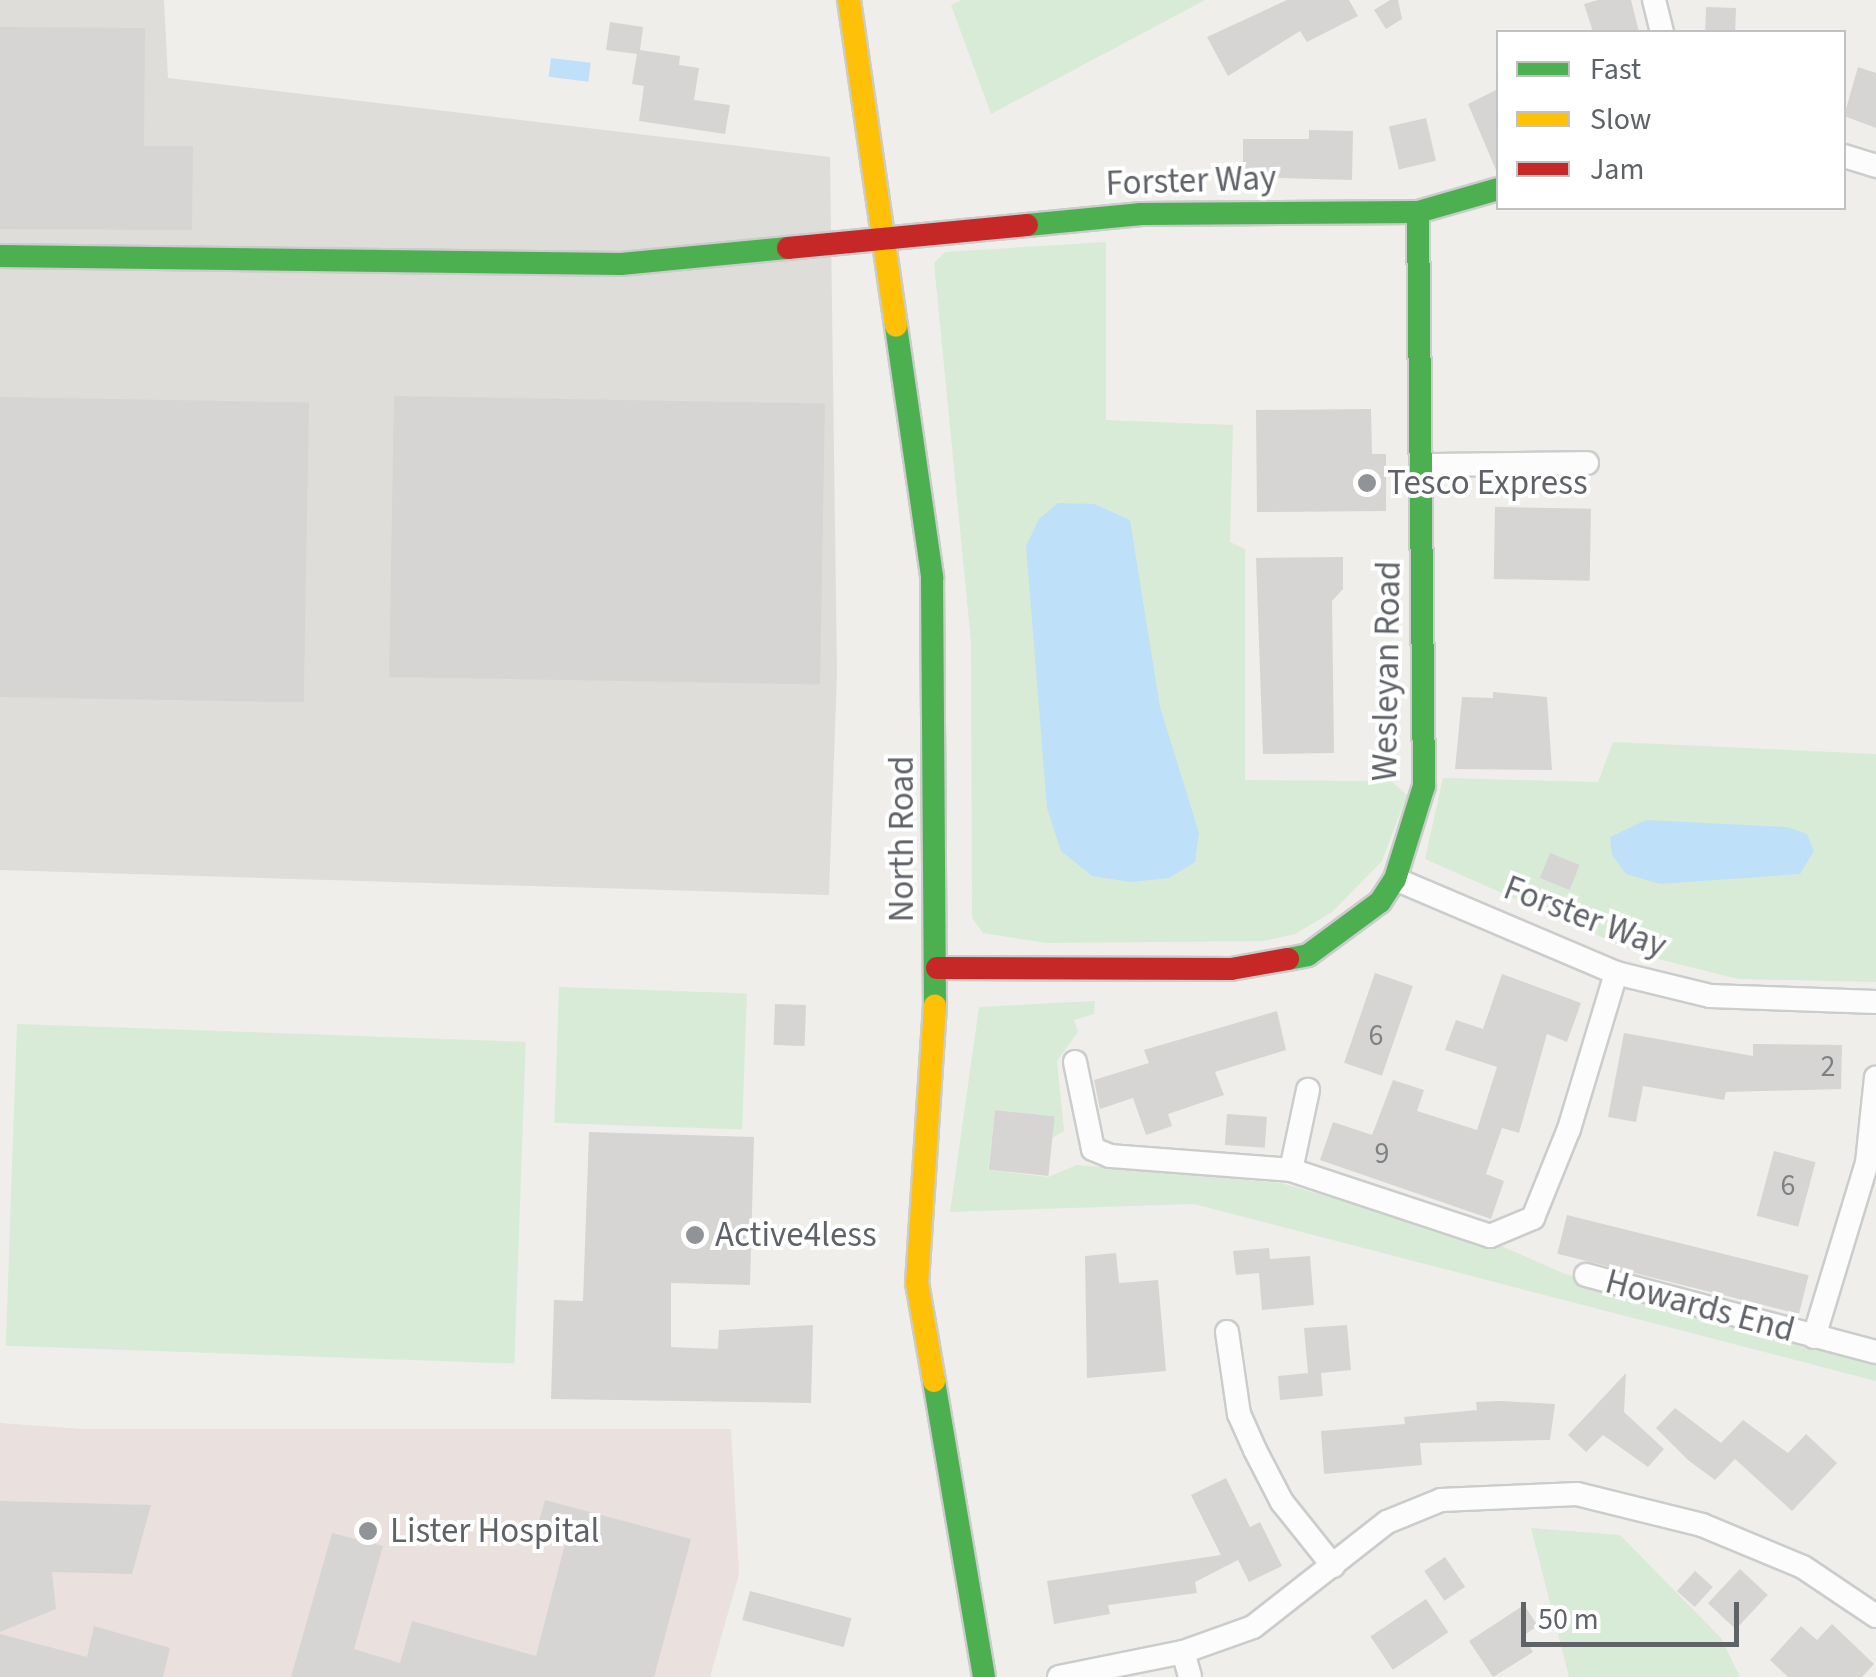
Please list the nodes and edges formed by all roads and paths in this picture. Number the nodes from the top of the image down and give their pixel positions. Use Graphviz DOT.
graph roads {
  1 [pos="850,0"];
  2 [pos="1654,0"];
  3 [pos="1662,30"];
  4 [pos="1846,157"];
  5 [pos="1876,166"];
  6 [pos="1496,190"];
  7 [pos="1418,212"];
  8 [pos="883,237"];
  9 [pos="0,256"];
  10 [pos="1587,463"];
  11 [pos="1424,465"];
  12 [pos="1395,879"];
  13 [pos="937,968"];
  14 [pos="1616,973"];
  15 [pos="1876,1002"];
  16 [pos="1075,1062"];
  17 [pos="1876,1077"];
  18 [pos="1308,1090"];
  19 [pos="1291,1170"];
  20 [pos="1586,1275"];
  21 [pos="1227,1332"];
  22 [pos="1814,1337"];
  23 [pos="1876,1352"];
  24 [pos="1333,1566"];
  25 [pos="1876,1616"];
  26 [pos="1183,1652"];
  27 [pos="984,1677"];
  28 [pos="1060,1677"];
  29 [pos="1190,1677"];
  1 -- 8 [label="street, North Road"];
  2 -- 3 [label="street"];
  4 -- 5 [label="street"];
  6 -- 7 [label="street, Forster Way"];
  7 -- 8 [label="street, Forster Way"];
  7 -- 11 [label="street, Wesleyan Road"];
  8 -- 9 [label="street, Forster Way"];
  8 -- 13 [label="street, North Road"];
  10 -- 11 [label="street"];
  11 -- 12 [label="street, Wesleyan Road"];
  12 -- 13 [label="street, Wesleyan Road"];
  12 -- 14 [label="street, Forster Way"];
  13 -- 27 [label="street, North Road"];
  14 -- 15 [label="street, Forster Way"];
  14 -- 19 [label="street"];
  16 -- 19 [label="street"];
  17 -- 22 [label="street, Howards End"];
  18 -- 19 [label="street"];
  20 -- 22 [label="street, Howards End"];
  21 -- 24 [label="street"];
  22 -- 23 [label="street, Howards End"];
  24 -- 25 [label="street"];
  24 -- 26 [label="street"];
  26 -- 28 [label="street"];
  26 -- 29 [label="street"];
}
